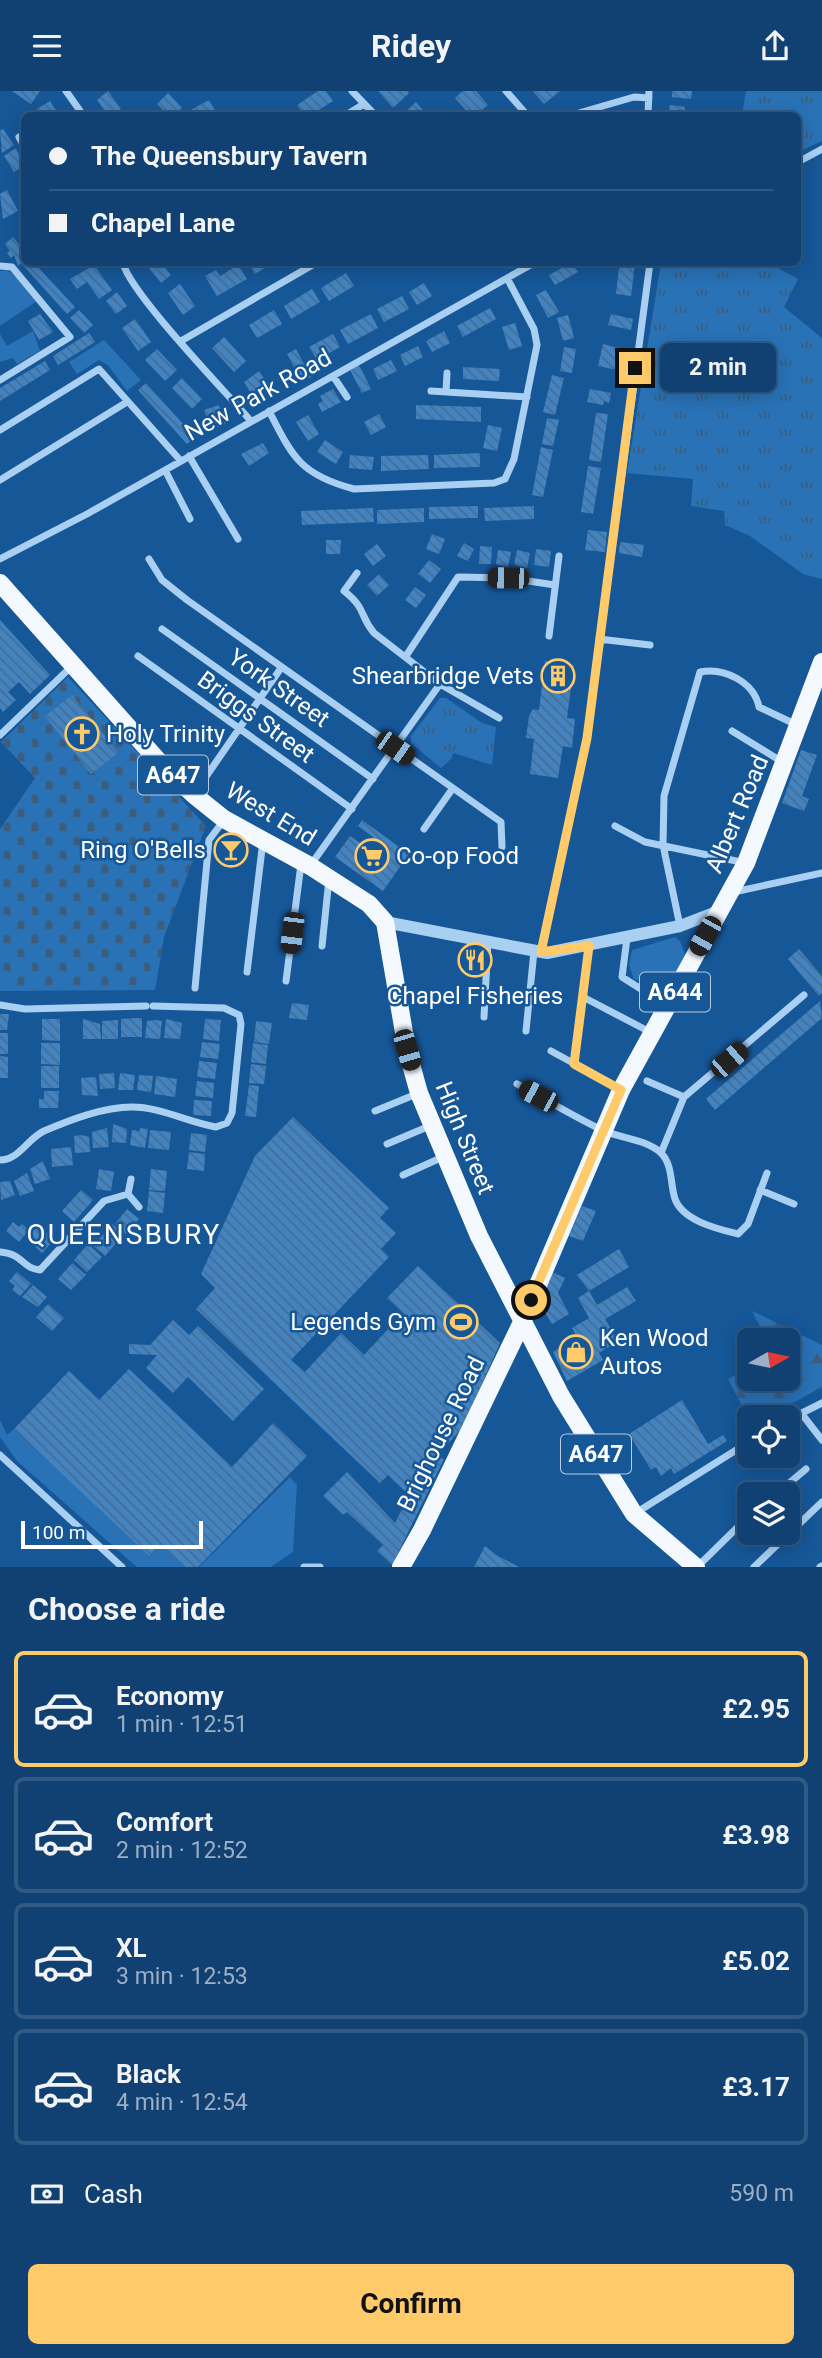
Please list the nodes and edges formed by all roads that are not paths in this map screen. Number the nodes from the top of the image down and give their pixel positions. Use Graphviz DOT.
graph roads {
  1 [pos="66,91"];
  2 [pos="352,91"];
  3 [pos="506,91"];
  4 [pos="649,94"];
  5 [pos="364,104"];
  6 [pos="81,112"];
  7 [pos="351,112"];
  8 [pos="372,112"];
  9 [pos="524,112"];
  10 [pos="582,112"];
  11 [pos="648,112"];
  12 [pos="19,137"];
  13 [pos="21,141"];
  14 [pos="822,149"];
  15 [pos="801,160"];
  16 [pos="2,265"];
  17 [pos="124,266"];
  18 [pos="311,266"];
  19 [pos="514,266"];
  20 [pos="528,266"];
  21 [pos="650,266"];
  22 [pos="519,271"];
  23 [pos="507,278"];
  24 [pos="181,341"];
  25 [pos="447,373"];
  26 [pos="333,376"];
  27 [pos="0,380"];
  28 [pos="431,391"];
  29 [pos="446,392"];
  30 [pos="347,397"];
  31 [pos="527,397"];
  32 [pos="127,402"];
  33 [pos="269,411"];
  34 [pos="250,420"];
  35 [pos="0,431"];
  36 [pos="189,456"];
  37 [pos="180,460"];
  38 [pos="164,470"];
  39 [pos="0,479"];
  40 [pos="190,519"];
  41 [pos="238,539"];
  42 [pos="559,556"];
  43 [pos="0,559"];
  44 [pos="149,559"];
  45 [pos="357,573"];
  46 [pos="0,583"];
  47 [pos="555,585"];
  48 [pos="162,629"];
  49 [pos="549,636"];
  50 [pos="599,639"];
  51 [pos="650,645"];
  52 [pos="138,656"];
  53 [pos="406,656"];
  54 [pos="822,662"];
  55 [pos="72,665"];
  56 [pos="281,668"];
  57 [pos="440,684"];
  58 [pos="260,698"];
  59 [pos="499,718"];
  60 [pos="799,727"];
  61 [pos="239,729"];
  62 [pos="732,731"];
  63 [pos="0,735"];
  64 [pos="395,748"];
  65 [pos="785,763"];
  66 [pos="373,779"];
  67 [pos="453,788"];
  68 [pos="194,795"];
  69 [pos="352,809"];
  70 [pos="224,819"];
  71 [pos="615,826"];
  72 [pos="424,829"];
  73 [pos="263,840"];
  74 [pos="663,845"];
  75 [pos="502,847"];
  76 [pos="746,863"];
  77 [pos="306,864"];
  78 [pos="822,873"];
  79 [pos="329,878"];
  80 [pos="730,892"];
  81 [pos="719,911"];
  82 [pos="385,922"];
  83 [pos="680,926"];
  84 [pos="627,938"];
  85 [pos="488,942"];
  86 [pos="322,946"];
  87 [pos="589,946"];
  88 [pos="538,952"];
  89 [pos="247,972"];
  90 [pos="286,981"];
  91 [pos="195,988"];
  92 [pos="804,995"];
  93 [pos="583,997"];
  94 [pos="0,1005"];
  95 [pos="667,1006"];
  96 [pos="484,1017"];
  97 [pos="526,1031"];
  98 [pos="652,1033"];
  99 [pos="551,1051"];
  100 [pos="574,1064"];
  101 [pos="647,1081"];
  102 [pos="517,1084"];
  103 [pos="621,1090"];
  104 [pos="419,1093"];
  105 [pos="684,1097"];
  106 [pos="375,1111"];
  107 [pos="432,1124"];
  108 [pos="604,1131"];
  109 [pos="387,1144"];
  110 [pos="661,1153"];
  111 [pos="445,1156"];
  112 [pos="0,1160"];
  113 [pos="767,1173"];
  114 [pos="403,1175"];
  115 [pos="131,1179"];
  116 [pos="760,1191"];
  117 [pos="128,1194"];
  118 [pos="794,1204"];
  119 [pos="139,1207"];
  120 [pos="0,1252"];
  121 [pos="523,1320"];
  122 [pos="822,1402"];
  123 [pos="801,1413"];
  124 [pos="822,1440"];
  125 [pos="737,1450"];
  126 [pos="0,1455"];
  127 [pos="806,1469"];
  128 [pos="790,1482"];
  129 [pos="822,1502"];
  130 [pos="634,1514"];
  131 [pos="737,1529"];
  132 [pos="122,1567"];
  133 [pos="304,1567"];
  134 [pos="320,1567"];
  135 [pos="401,1567"];
  136 [pos="697,1567"];
  137 [pos="754,1567"];
  1 -- 6 [label="street"];
  2 -- 5 [label="street"];
  3 -- 9 [label="street"];
  4 -- 10 [label="street"];
  4 -- 11 [label="street"];
  5 -- 7 [label="street"];
  5 -- 8 [label="street"];
  12 -- 13 [label="street"];
  14 -- 15 [label="street"];
  16 -- 27 [label="street"];
  17 -- 24 [label="street"];
  18 -- 24 [label="street"];
  19 -- 22 [label="street"];
  20 -- 22 [label="street, New Park Road"];
  21 -- 50 [label="street"];
  22 -- 23 [label="street, New Park Road"];
  23 -- 26 [label="street, New Park Road"];
  23 -- 31 [label="street"];
  24 -- 34 [label="street"];
  25 -- 29 [label="street"];
  26 -- 30 [label="street"];
  26 -- 33 [label="street, New Park Road"];
  28 -- 29 [label="street"];
  29 -- 31 [label="street"];
  31 -- 33 [label="street"];
  32 -- 35 [label="street"];
  32 -- 37 [label="street"];
  32 -- 39 [label="street"];
  33 -- 34 [label="street, New Park Road"];
  34 -- 36 [label="street, New Park Road"];
  36 -- 37 [label="street, New Park Road"];
  36 -- 41 [label="street"];
  37 -- 38 [label="street, New Park Road"];
  38 -- 40 [label="street"];
  38 -- 43 [label="street, New Park Road"];
  42 -- 47 [label="street"];
  44 -- 56 [label="street"];
  45 -- 53 [label="street"];
  46 -- 55 [label="main road, West End / A647"];
  47 -- 49 [label="street"];
  47 -- 53 [label="street"];
  48 -- 58 [label="street, York Street"];
  50 -- 51 [label="street"];
  50 -- 88 [label="street"];
  52 -- 61 [label="street, Briggs Street"];
  53 -- 57 [label="street"];
  54 -- 60 [label="main road, Albert Road / A644"];
  55 -- 63 [label="street"];
  55 -- 68 [label="main road, West End / A647"];
  56 -- 58 [label="street"];
  56 -- 64 [label="street"];
  57 -- 59 [label="street"];
  57 -- 64 [label="street"];
  58 -- 61 [label="street"];
  58 -- 66 [label="street, York Street"];
  60 -- 65 [label="main road, Albert Road / A644"];
  60 -- 74 [label="street"];
  61 -- 68 [label="street"];
  61 -- 69 [label="street, Briggs Street"];
  62 -- 65 [label="street"];
  64 -- 66 [label="street"];
  64 -- 67 [label="street"];
  65 -- 76 [label="main road, Albert Road / A644"];
  66 -- 69 [label="street"];
  67 -- 72 [label="street"];
  67 -- 75 [label="street"];
  68 -- 70 [label="main road, West End / A647"];
  69 -- 77 [label="street"];
  70 -- 73 [label="main road, West End / A647"];
  70 -- 91 [label="street"];
  71 -- 74 [label="street"];
  73 -- 77 [label="main road, West End / A647"];
  73 -- 89 [label="street"];
  74 -- 76 [label="street"];
  74 -- 83 [label="street"];
  76 -- 80 [label="main road, Albert Road / A644"];
  77 -- 79 [label="main road, West End / A647"];
  77 -- 90 [label="street"];
  78 -- 80 [label="street"];
  79 -- 82 [label="main road, West End / A647"];
  79 -- 86 [label="street"];
  80 -- 81 [label="main road, Albert Road / A644"];
  81 -- 83 [label="street"];
  81 -- 95 [label="main road, Albert Road / A644"];
  82 -- 85 [label="street"];
  82 -- 104 [label="main road, High Street / A647"];
  83 -- 84 [label="street"];
  84 -- 87 [label="street"];
  84 -- 95 [label="street"];
  85 -- 88 [label="street"];
  85 -- 96 [label="street"];
  87 -- 88 [label="street"];
  87 -- 93 [label="street"];
  88 -- 97 [label="street"];
  92 -- 105 [label="street"];
  93 -- 98 [label="street"];
  93 -- 100 [label="street"];
  94 -- 112 [label="street"];
  95 -- 98 [label="main road, Albert Road / A644"];
  98 -- 103 [label="main road, Albert Road / A644"];
  99 -- 100 [label="street"];
  100 -- 103 [label="street"];
  101 -- 105 [label="street"];
  102 -- 108 [label="street"];
  103 -- 108 [label="main road, Albert Road / A644"];
  104 -- 106 [label="street"];
  104 -- 107 [label="main road, High Street / A647"];
  105 -- 110 [label="street"];
  107 -- 109 [label="street"];
  107 -- 111 [label="main road, High Street / A647"];
  108 -- 110 [label="street"];
  108 -- 121 [label="main road, Albert Road / A644"];
  110 -- 116 [label="street"];
  111 -- 114 [label="street"];
  111 -- 121 [label="main road, High Street / A647"];
  113 -- 116 [label="street"];
  115 -- 117 [label="street"];
  116 -- 118 [label="street"];
  117 -- 119 [label="street"];
  117 -- 120 [label="street"];
  121 -- 130 [label="main road, A647"];
  121 -- 135 [label="main road, Brighouse Road / A644"];
  122 -- 123 [label="street"];
  123 -- 124 [label="street"];
  125 -- 130 [label="street"];
  126 -- 132 [label="street"];
  127 -- 128 [label="street"];
  129 -- 137 [label="street"];
  130 -- 136 [label="main road, A647"];
  131 -- 136 [label="street"];
  133 -- 134 [label="street"];
}
